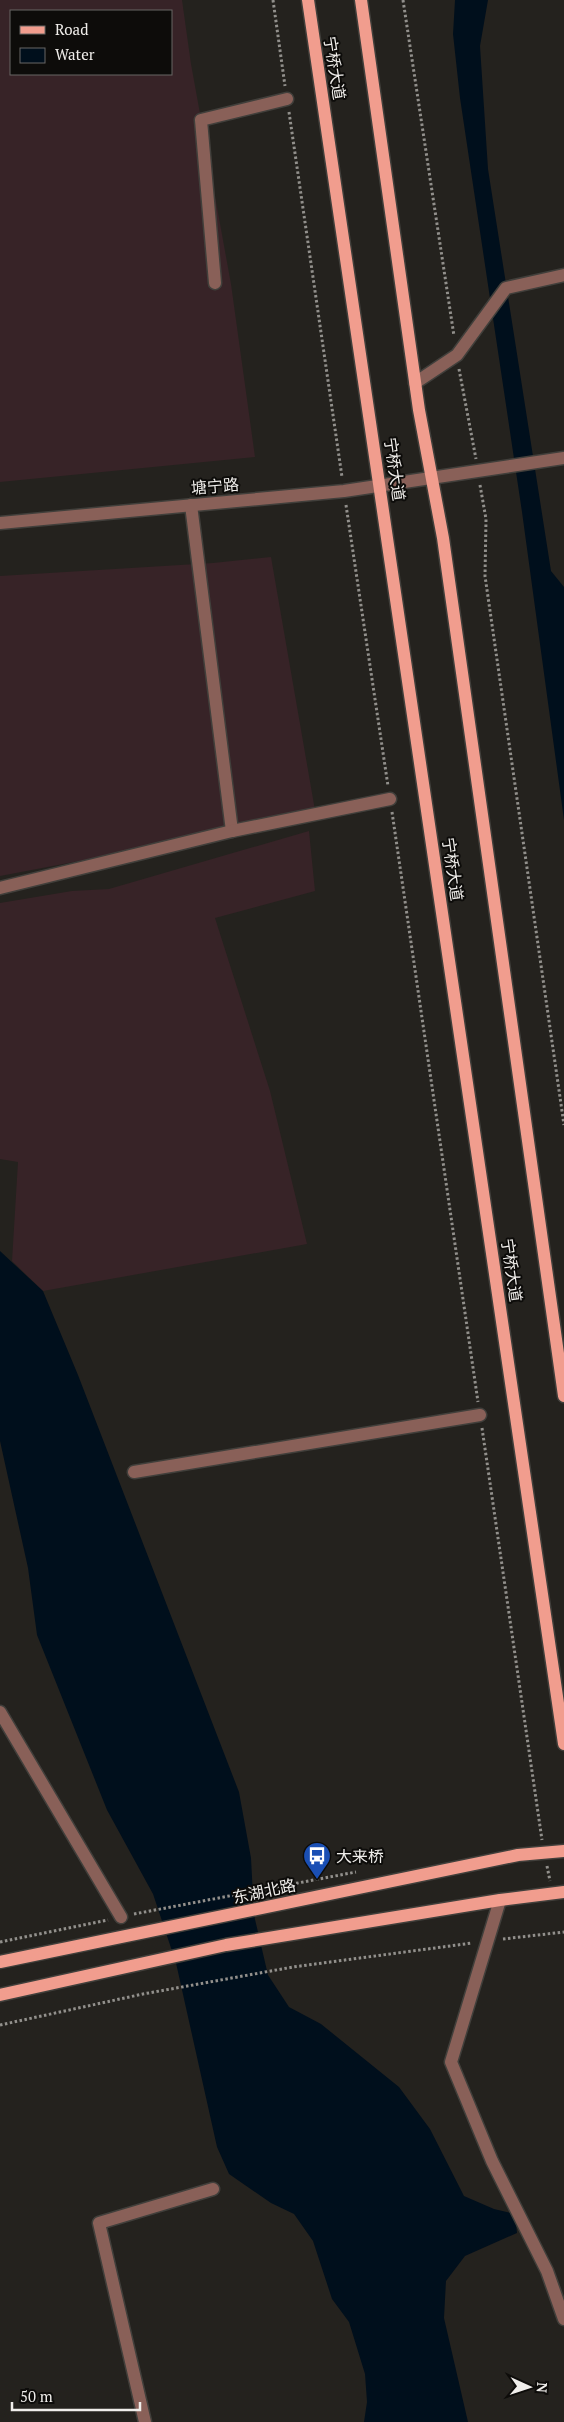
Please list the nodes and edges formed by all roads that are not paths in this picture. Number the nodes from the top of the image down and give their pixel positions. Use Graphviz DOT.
graph roads {
  1 [pos="308,0"];
  2 [pos="361,0"];
  3 [pos="287,99"];
  4 [pos="564,275"];
  5 [pos="215,284"];
  6 [pos="415,382"];
  7 [pos="564,458"];
  8 [pos="432,478"];
  9 [pos="381,486"];
  10 [pos="191,505"];
  11 [pos="0,523"];
  12 [pos="390,799"];
  13 [pos="232,832"];
  14 [pos="0,888"];
  15 [pos="564,1396"];
  16 [pos="480,1415"];
  17 [pos="134,1472"];
  18 [pos="0,1712"];
  19 [pos="564,1744"];
  20 [pos="564,1851"];
  21 [pos="558,1893"];
  22 [pos="500,1900"];
  23 [pos="121,1917"];
  24 [pos="0,1962"];
  25 [pos="0,1995"];
  26 [pos="212,2189"];
  27 [pos="564,2319"];
  28 [pos="145,2422"];
  1 -- 9 [label="main road, 宁桥大道"];
  2 -- 6 [label="main road, 宁桥大道"];
  3 -- 5 [label="street"];
  4 -- 6 [label="street"];
  6 -- 8 [label="main road, 宁桥大道"];
  7 -- 8 [label="street, 塘宁路"];
  8 -- 9 [label="street, 塘宁路"];
  8 -- 15 [label="main road, 宁桥大道"];
  9 -- 10 [label="street, 塘宁路"];
  9 -- 19 [label="main road, 宁桥大道"];
  10 -- 11 [label="street, 塘宁路"];
  10 -- 13 [label="street"];
  12 -- 13 [label="street"];
  13 -- 14 [label="street"];
  16 -- 17 [label="street"];
  18 -- 23 [label="street"];
  20 -- 24 [label="main road, 东湖北路"];
  21 -- 22 [label="main road"];
  22 -- 25 [label="main road"];
  22 -- 27 [label="street"];
  26 -- 28 [label="street"];
}
